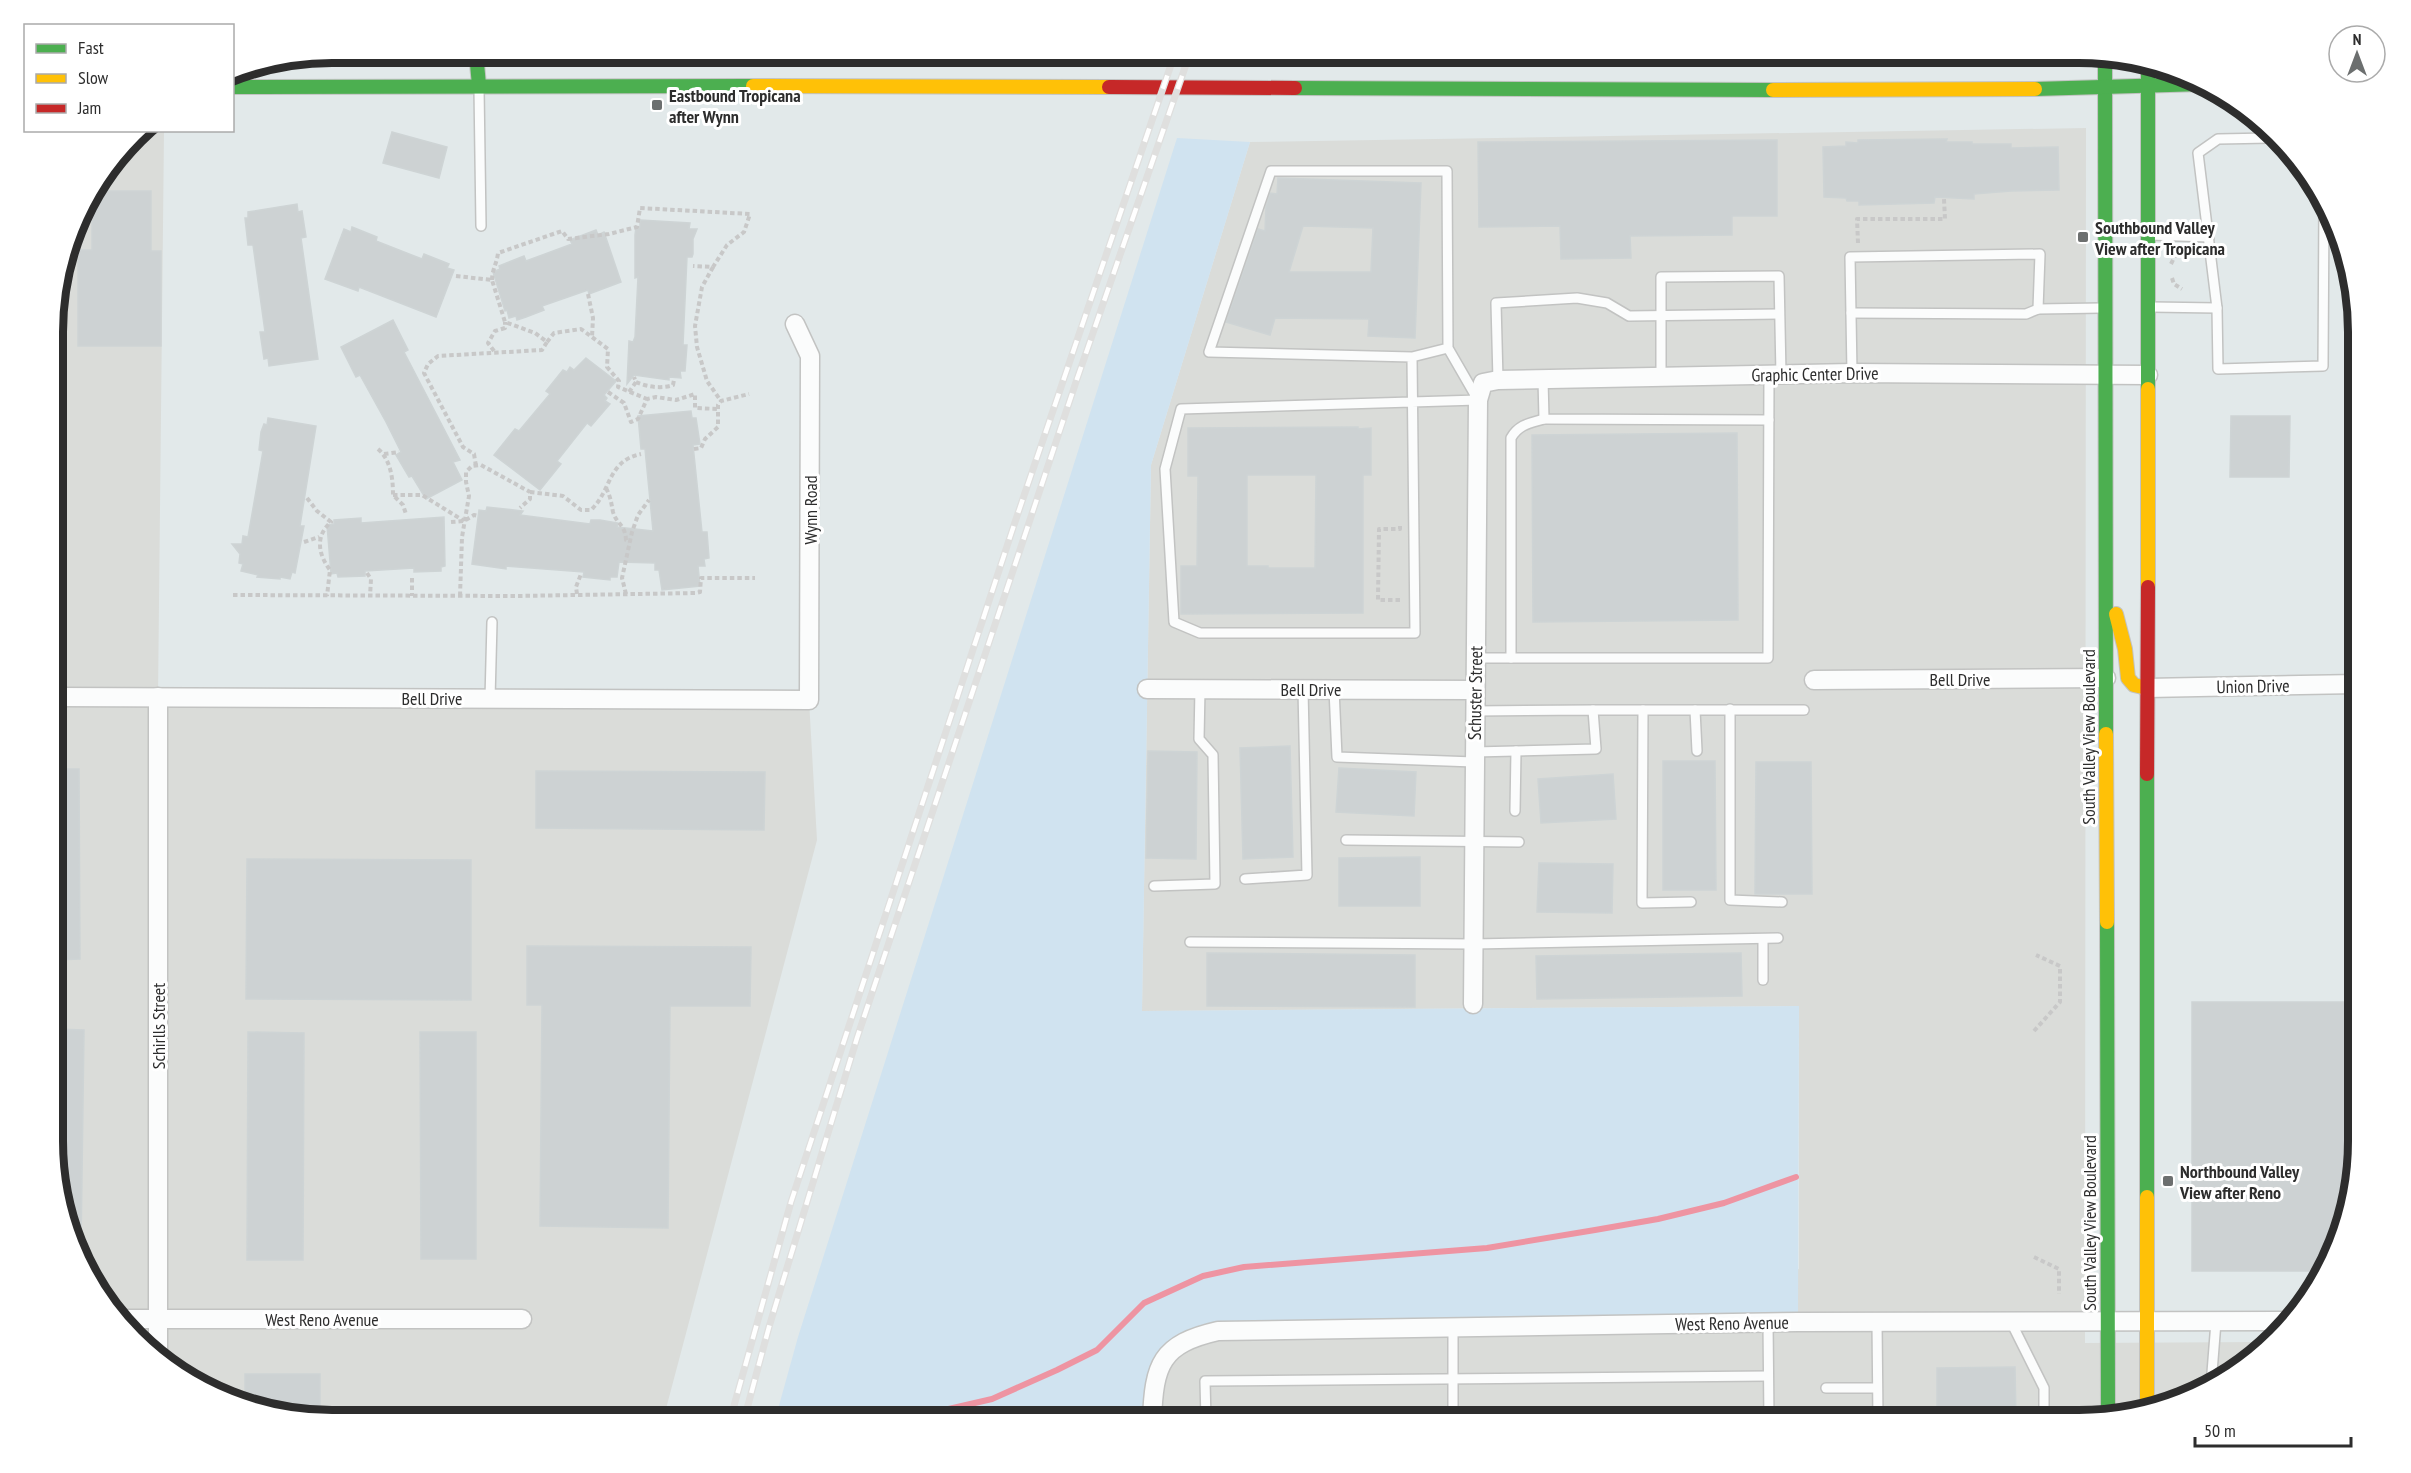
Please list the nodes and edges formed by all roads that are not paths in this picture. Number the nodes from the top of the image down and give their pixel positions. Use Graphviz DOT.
graph roads {
  1 [pos="477,63"];
  2 [pos="2105,64"];
  3 [pos="2148,72"];
  4 [pos="479,85"];
  5 [pos="2184,85"];
  6 [pos="234,87"];
  7 [pos="2148,87"];
  8 [pos="2105,88"];
  9 [pos="2265,138"];
  10 [pos="2324,222"];
  11 [pos="482,226"];
  12 [pos="2148,235"];
  13 [pos="2209,237"];
  14 [pos="2148,307"];
  15 [pos="2105,308"];
  16 [pos="2217,308"];
  17 [pos="2038,309"];
  18 [pos="1851,313"];
  19 [pos="1779,314"];
  20 [pos="1661,316"];
  21 [pos="795,324"];
  22 [pos="1448,348"];
  23 [pos="1412,357"];
  24 [pos="1852,373"];
  25 [pos="1775,375"];
  26 [pos="2105,375"];
  27 [pos="2148,375"];
  28 [pos="1661,377"];
  29 [pos="1543,379"];
  30 [pos="1486,388"];
  31 [pos="1414,400"];
  32 [pos="1544,419"];
  33 [pos="1769,420"];
  34 [pos="2106,576"];
  35 [pos="492,622"];
  36 [pos="1476,658"];
  37 [pos="1511,658"];
  38 [pos="2106,678"];
  39 [pos="1814,680"];
  40 [pos="2348,684"];
  41 [pos="1147,688"];
  42 [pos="2147,688"];
  43 [pos="1200,689"];
  44 [pos="1303,689"];
  45 [pos="1334,689"];
  46 [pos="1474,690"];
  47 [pos="63,697"];
  48 [pos="158,697"];
  49 [pos="490,699"];
  50 [pos="809,700"];
  51 [pos="1730,709"];
  52 [pos="1593,710"];
  53 [pos="1643,710"];
  54 [pos="1695,710"];
  55 [pos="1804,710"];
  56 [pos="1474,711"];
  57 [pos="1516,751"];
  58 [pos="1697,751"];
  59 [pos="1474,757"];
  60 [pos="1515,811"];
  61 [pos="1346,840"];
  62 [pos="1519,842"];
  63 [pos="1474,843"];
  64 [pos="1245,879"];
  65 [pos="1154,886"];
  66 [pos="1691,902"];
  67 [pos="1782,902"];
  68 [pos="1778,938"];
  69 [pos="1763,939"];
  70 [pos="1190,942"];
  71 [pos="1473,944"];
  72 [pos="1763,980"];
  73 [pos="1473,1004"];
  74 [pos="131,1319"];
  75 [pos="158,1319"];
  76 [pos="522,1319"];
  77 [pos="2278,1321"];
  78 [pos="1877,1322"];
  79 [pos="2011,1322"];
  80 [pos="2108,1322"];
  81 [pos="2147,1322"];
  82 [pos="2216,1322"];
  83 [pos="1768,1323"];
  84 [pos="1453,1327"];
  85 [pos="158,1346"];
  86 [pos="2212,1375"];
  87 [pos="1768,1376"];
  88 [pos="1453,1379"];
  89 [pos="1826,1388"];
  90 [pos="1877,1388"];
  91 [pos="2147,1401"];
  92 [pos="2108,1408"];
  93 [pos="1153,1410"];
  94 [pos="1206,1410"];
  95 [pos="1453,1410"];
  96 [pos="1769,1410"];
  97 [pos="1878,1410"];
  98 [pos="2044,1410"];
  1 -- 4 [label="main road"];
  2 -- 8 [label="main road, South Valley View Boulevard"];
  3 -- 7 [label="main road"];
  4 -- 6 [label="main road"];
  4 -- 8 [label="main road"];
  4 -- 11 [label="lane"];
  5 -- 7 [label="main road"];
  7 -- 8 [label="main road"];
  7 -- 12 [label="main road"];
  8 -- 15 [label="main road, South Valley View Boulevard"];
  9 -- 13 [label="lane"];
  10 -- 16 [label="lane"];
  12 -- 13 [label="lane"];
  12 -- 14 [label="main road"];
  13 -- 16 [label="lane"];
  14 -- 16 [label="lane"];
  14 -- 27 [label="main road"];
  15 -- 17 [label="lane"];
  15 -- 26 [label="main road, South Valley View Boulevard"];
  17 -- 18 [label="lane"];
  17 -- 18 [label="lane"];
  18 -- 24 [label="lane"];
  19 -- 20 [label="lane"];
  19 -- 20 [label="lane"];
  19 -- 25 [label="lane"];
  20 -- 28 [label="lane"];
  20 -- 30 [label="lane"];
  21 -- 50 [label="street, Wynn Road"];
  22 -- 23 [label="lane"];
  22 -- 23 [label="lane"];
  22 -- 30 [label="lane"];
  23 -- 31 [label="lane"];
  24 -- 25 [label="street, Graphic Center Drive"];
  24 -- 26 [label="street, Graphic Center Drive"];
  25 -- 28 [label="street, Graphic Center Drive"];
  25 -- 33 [label="lane"];
  26 -- 27 [label="street, Graphic Center Drive"];
  26 -- 34 [label="main road, South Valley View Boulevard"];
  27 -- 42 [label="main road"];
  28 -- 29 [label="street, Graphic Center Drive"];
  29 -- 30 [label="street, Graphic Center Drive"];
  29 -- 32 [label="lane"];
  30 -- 31 [label="lane"];
  30 -- 36 [label="street, Schuster Street"];
  31 -- 31 [label="lane"];
  32 -- 33 [label="lane"];
  32 -- 37 [label="lane"];
  33 -- 37 [label="lane"];
  34 -- 38 [label="main road, South Valley View Boulevard"];
  34 -- 42 [label="main road"];
  35 -- 49 [label="lane"];
  36 -- 37 [label="lane"];
  36 -- 46 [label="street, Schuster Street"];
  38 -- 39 [label="street, Bell Drive"];
  38 -- 80 [label="main road, South Valley View Boulevard"];
  40 -- 42 [label="street, Union Drive"];
  41 -- 43 [label="street, Bell Drive"];
  42 -- 81 [label="main road"];
  43 -- 44 [label="street, Bell Drive"];
  43 -- 65 [label="lane"];
  44 -- 45 [label="street, Bell Drive"];
  44 -- 64 [label="lane"];
  45 -- 46 [label="street, Bell Drive"];
  45 -- 59 [label="lane"];
  46 -- 56 [label="street, Schuster Street"];
  47 -- 48 [label="street, Bell Drive"];
  48 -- 49 [label="street, Bell Drive"];
  48 -- 75 [label="street, Schirlls Street"];
  49 -- 50 [label="street, Bell Drive"];
  51 -- 54 [label="lane"];
  51 -- 55 [label="lane"];
  51 -- 67 [label="lane"];
  52 -- 53 [label="lane"];
  52 -- 56 [label="lane"];
  52 -- 57 [label="lane"];
  53 -- 54 [label="lane"];
  53 -- 66 [label="lane"];
  54 -- 58 [label="lane"];
  56 -- 59 [label="street, Schuster Street"];
  57 -- 59 [label="lane"];
  57 -- 60 [label="lane"];
  59 -- 63 [label="street, Schuster Street"];
  61 -- 63 [label="lane"];
  62 -- 63 [label="lane"];
  63 -- 71 [label="street, Schuster Street"];
  68 -- 69 [label="lane"];
  69 -- 71 [label="lane"];
  69 -- 72 [label="lane"];
  70 -- 71 [label="lane"];
  71 -- 73 [label="street, Schuster Street"];
  74 -- 75 [label="street, West Reno Avenue"];
  75 -- 76 [label="street, West Reno Avenue"];
  75 -- 85 [label="street, Schirlls Street"];
  77 -- 82 [label="street, West Reno Avenue"];
  78 -- 79 [label="street, West Reno Avenue"];
  78 -- 83 [label="street, West Reno Avenue"];
  78 -- 90 [label="lane"];
  79 -- 80 [label="street, West Reno Avenue"];
  79 -- 98 [label="lane"];
  80 -- 81 [label="street, West Reno Avenue"];
  80 -- 92 [label="main road, South Valley View Boulevard"];
  81 -- 82 [label="street, West Reno Avenue"];
  81 -- 91 [label="main road"];
  82 -- 86 [label="lane"];
  83 -- 84 [label="street, West Reno Avenue"];
  83 -- 87 [label="lane"];
  84 -- 88 [label="lane"];
  84 -- 93 [label="street, West Reno Avenue"];
  87 -- 88 [label="lane"];
  87 -- 96 [label="lane"];
  88 -- 94 [label="lane"];
  88 -- 95 [label="lane"];
  89 -- 90 [label="lane"];
  90 -- 97 [label="lane"];
}
